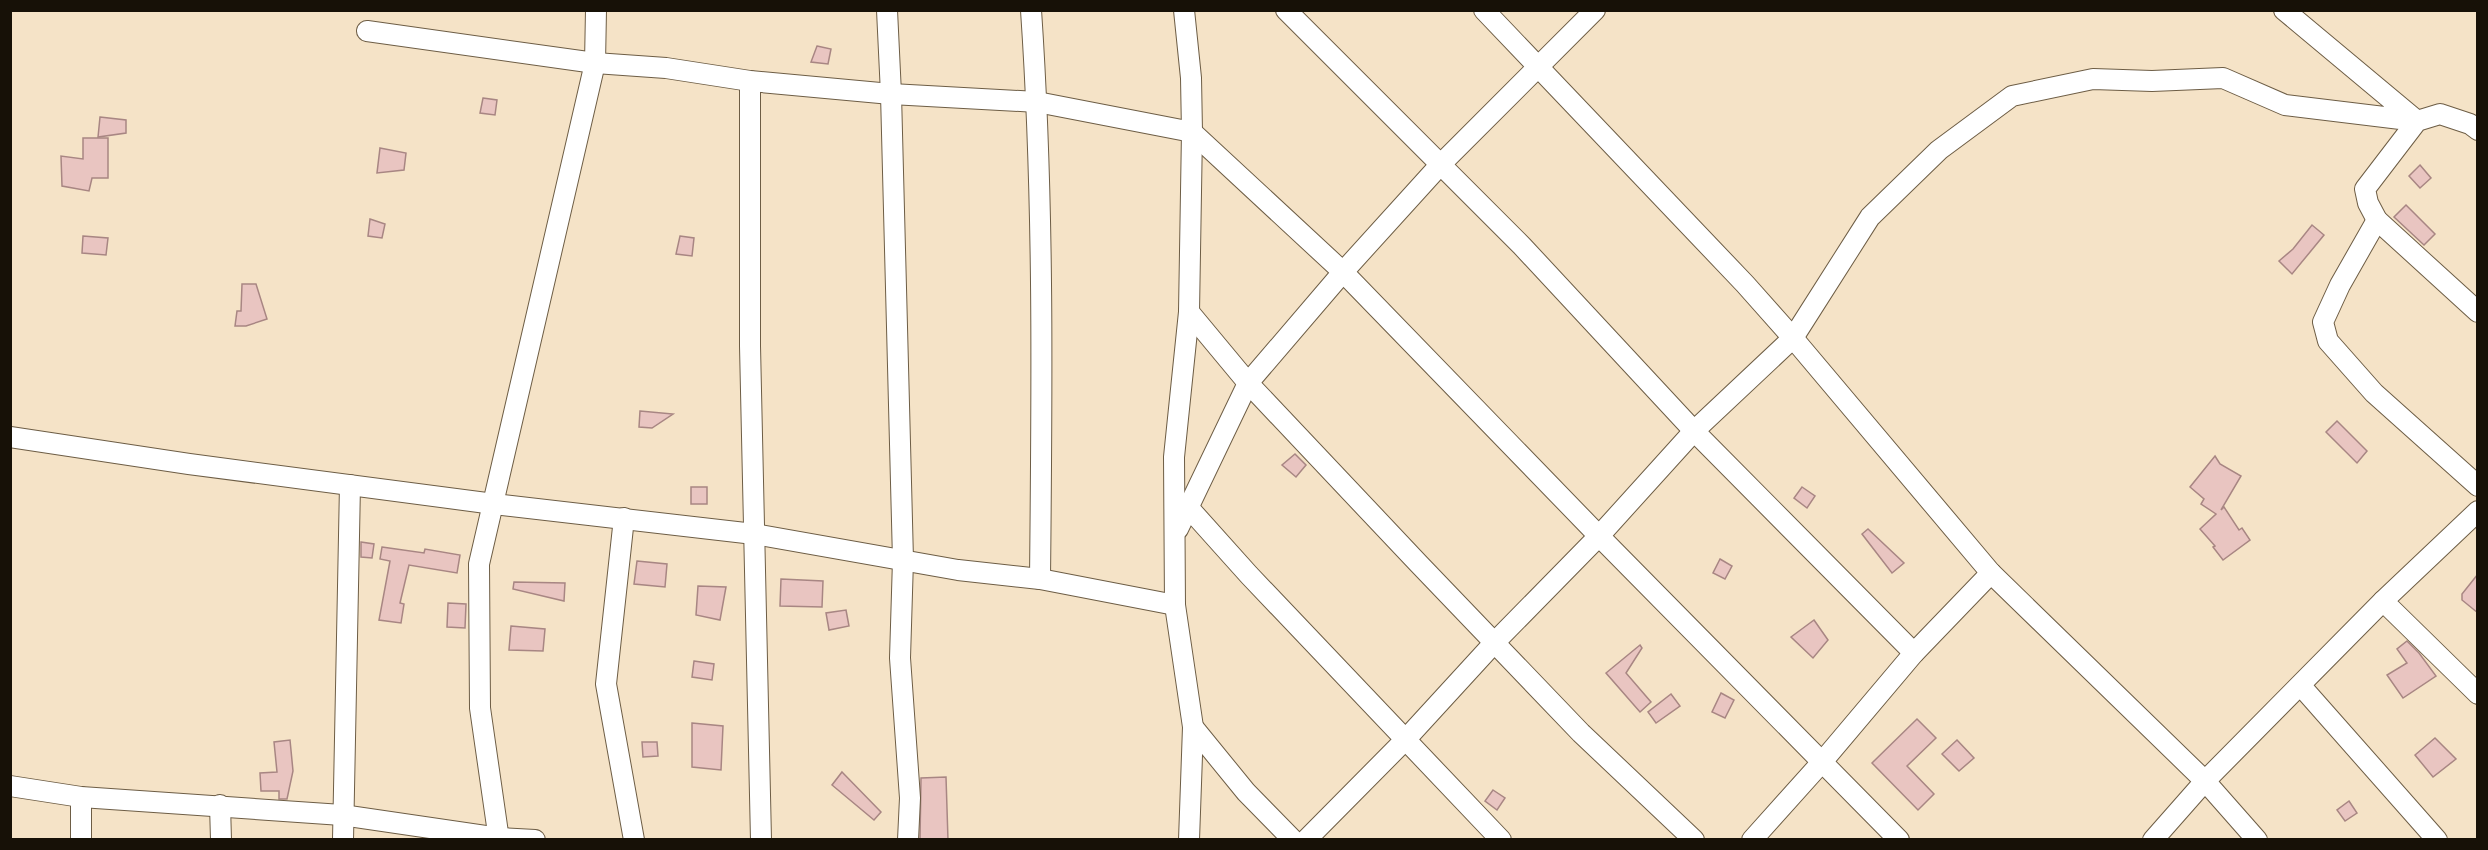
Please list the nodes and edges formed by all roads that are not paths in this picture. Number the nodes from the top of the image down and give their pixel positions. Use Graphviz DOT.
graph roads {
  1 [pos="596,10"];
  2 [pos="887,10"];
  3 [pos="1031,10"];
  4 [pos="1184,10"];
  5 [pos="1286,10"];
  6 [pos="1484,10"];
  7 [pos="1595,10"];
  8 [pos="2283,10"];
  9 [pos="367,31"];
  10 [pos="595,63"];
  11 [pos="1540,68"];
  12 [pos="750,81"];
  13 [pos="891,94"];
  14 [pos="1037,102"];
  15 [pos="2416,121"];
  16 [pos="2478,130"];
  17 [pos="1192,132"];
  18 [pos="1440,165"];
  19 [pos="2378,220"];
  20 [pos="1343,272"];
  21 [pos="1189,312"];
  22 [pos="2478,312"];
  23 [pos="1793,338"];
  24 [pos="1248,383"];
  25 [pos="1694,431"];
  26 [pos="10,437"];
  27 [pos="350,485"];
  28 [pos="2478,486"];
  29 [pos="494,504"];
  30 [pos="1188,507"];
  31 [pos="2478,511"];
  32 [pos="624,518"];
  33 [pos="754,534"];
  34 [pos="1176,534"];
  35 [pos="1599,536"];
  36 [pos="903,560"];
  37 [pos="1992,573"];
  38 [pos="1040,579"];
  39 [pos="2383,601"];
  40 [pos="1174,604"];
  41 [pos="1494,643"];
  42 [pos="1914,653"];
  43 [pos="2301,686"];
  44 [pos="2478,694"];
  45 [pos="1193,727"];
  46 [pos="1406,739"];
  47 [pos="1822,762"];
  48 [pos="2205,781"];
  49 [pos="10,786"];
  50 [pos="81,797"];
  51 [pos="220,805"];
  52 [pos="342,814"];
  53 [pos="499,839"];
  54 [pos="81,840"];
  55 [pos="221,840"];
  56 [pos="343,840"];
  57 [pos="534,840"];
  58 [pos="634,840"];
  59 [pos="761,840"];
  60 [pos="908,840"];
  61 [pos="1189,840"];
  62 [pos="1293,840"];
  63 [pos="1306,840"];
  64 [pos="1501,840"];
  65 [pos="1694,840"];
  66 [pos="1752,840"];
  67 [pos="1899,840"];
  68 [pos="2153,840"];
  69 [pos="2257,840"];
  70 [pos="2437,840"];
  1 -- 10 [label="street"];
  2 -- 13 [label="street"];
  3 -- 14 [label="street"];
  4 -- 17 [label="street"];
  5 -- 18 [label="street"];
  6 -- 11 [label="street"];
  7 -- 11 [label="street"];
  8 -- 15 [label="street"];
  9 -- 10 [label="street"];
  10 -- 12 [label="street"];
  10 -- 29 [label="street"];
  11 -- 18 [label="street"];
  11 -- 23 [label="street"];
  12 -- 13 [label="street"];
  12 -- 33 [label="street"];
  13 -- 14 [label="street"];
  13 -- 36 [label="street"];
  14 -- 17 [label="street"];
  14 -- 38 [label="street"];
  15 -- 16 [label="street"];
  15 -- 19 [label="street"];
  15 -- 23 [label="street"];
  17 -- 20 [label="street"];
  17 -- 21 [label="street"];
  18 -- 20 [label="street"];
  18 -- 25 [label="street"];
  19 -- 22 [label="street"];
  19 -- 28 [label="street"];
  20 -- 24 [label="street"];
  20 -- 35 [label="street"];
  21 -- 24 [label="street"];
  21 -- 34 [label="street"];
  23 -- 25 [label="street"];
  23 -- 37 [label="street"];
  24 -- 30 [label="street"];
  24 -- 41 [label="street"];
  25 -- 35 [label="street"];
  25 -- 42 [label="street"];
  26 -- 27 [label="street"];
  27 -- 29 [label="street"];
  27 -- 52 [label="street"];
  29 -- 32 [label="street"];
  29 -- 53 [label="street"];
  30 -- 34 [label="street"];
  30 -- 46 [label="street"];
  31 -- 39 [label="street"];
  32 -- 33 [label="street"];
  32 -- 58 [label="street"];
  33 -- 36 [label="street"];
  33 -- 59 [label="street"];
  34 -- 40 [label="street"];
  35 -- 41 [label="street"];
  35 -- 47 [label="street"];
  36 -- 38 [label="street"];
  36 -- 60 [label="street"];
  37 -- 42 [label="street"];
  37 -- 48 [label="street"];
  38 -- 40 [label="street"];
  39 -- 43 [label="street"];
  39 -- 44 [label="street"];
  40 -- 45 [label="street"];
  41 -- 46 [label="street"];
  41 -- 65 [label="street"];
  42 -- 47 [label="street"];
  43 -- 48 [label="street"];
  43 -- 70 [label="street"];
  45 -- 61 [label="street"];
  45 -- 62 [label="street"];
  46 -- 63 [label="street"];
  46 -- 64 [label="street"];
  47 -- 66 [label="street"];
  47 -- 67 [label="street"];
  48 -- 68 [label="street"];
  48 -- 69 [label="street"];
  49 -- 50 [label="street"];
  50 -- 51 [label="street"];
  50 -- 54 [label="street"];
  51 -- 52 [label="street"];
  51 -- 55 [label="street"];
  52 -- 53 [label="street"];
  52 -- 56 [label="street"];
  53 -- 57 [label="street"];
}
